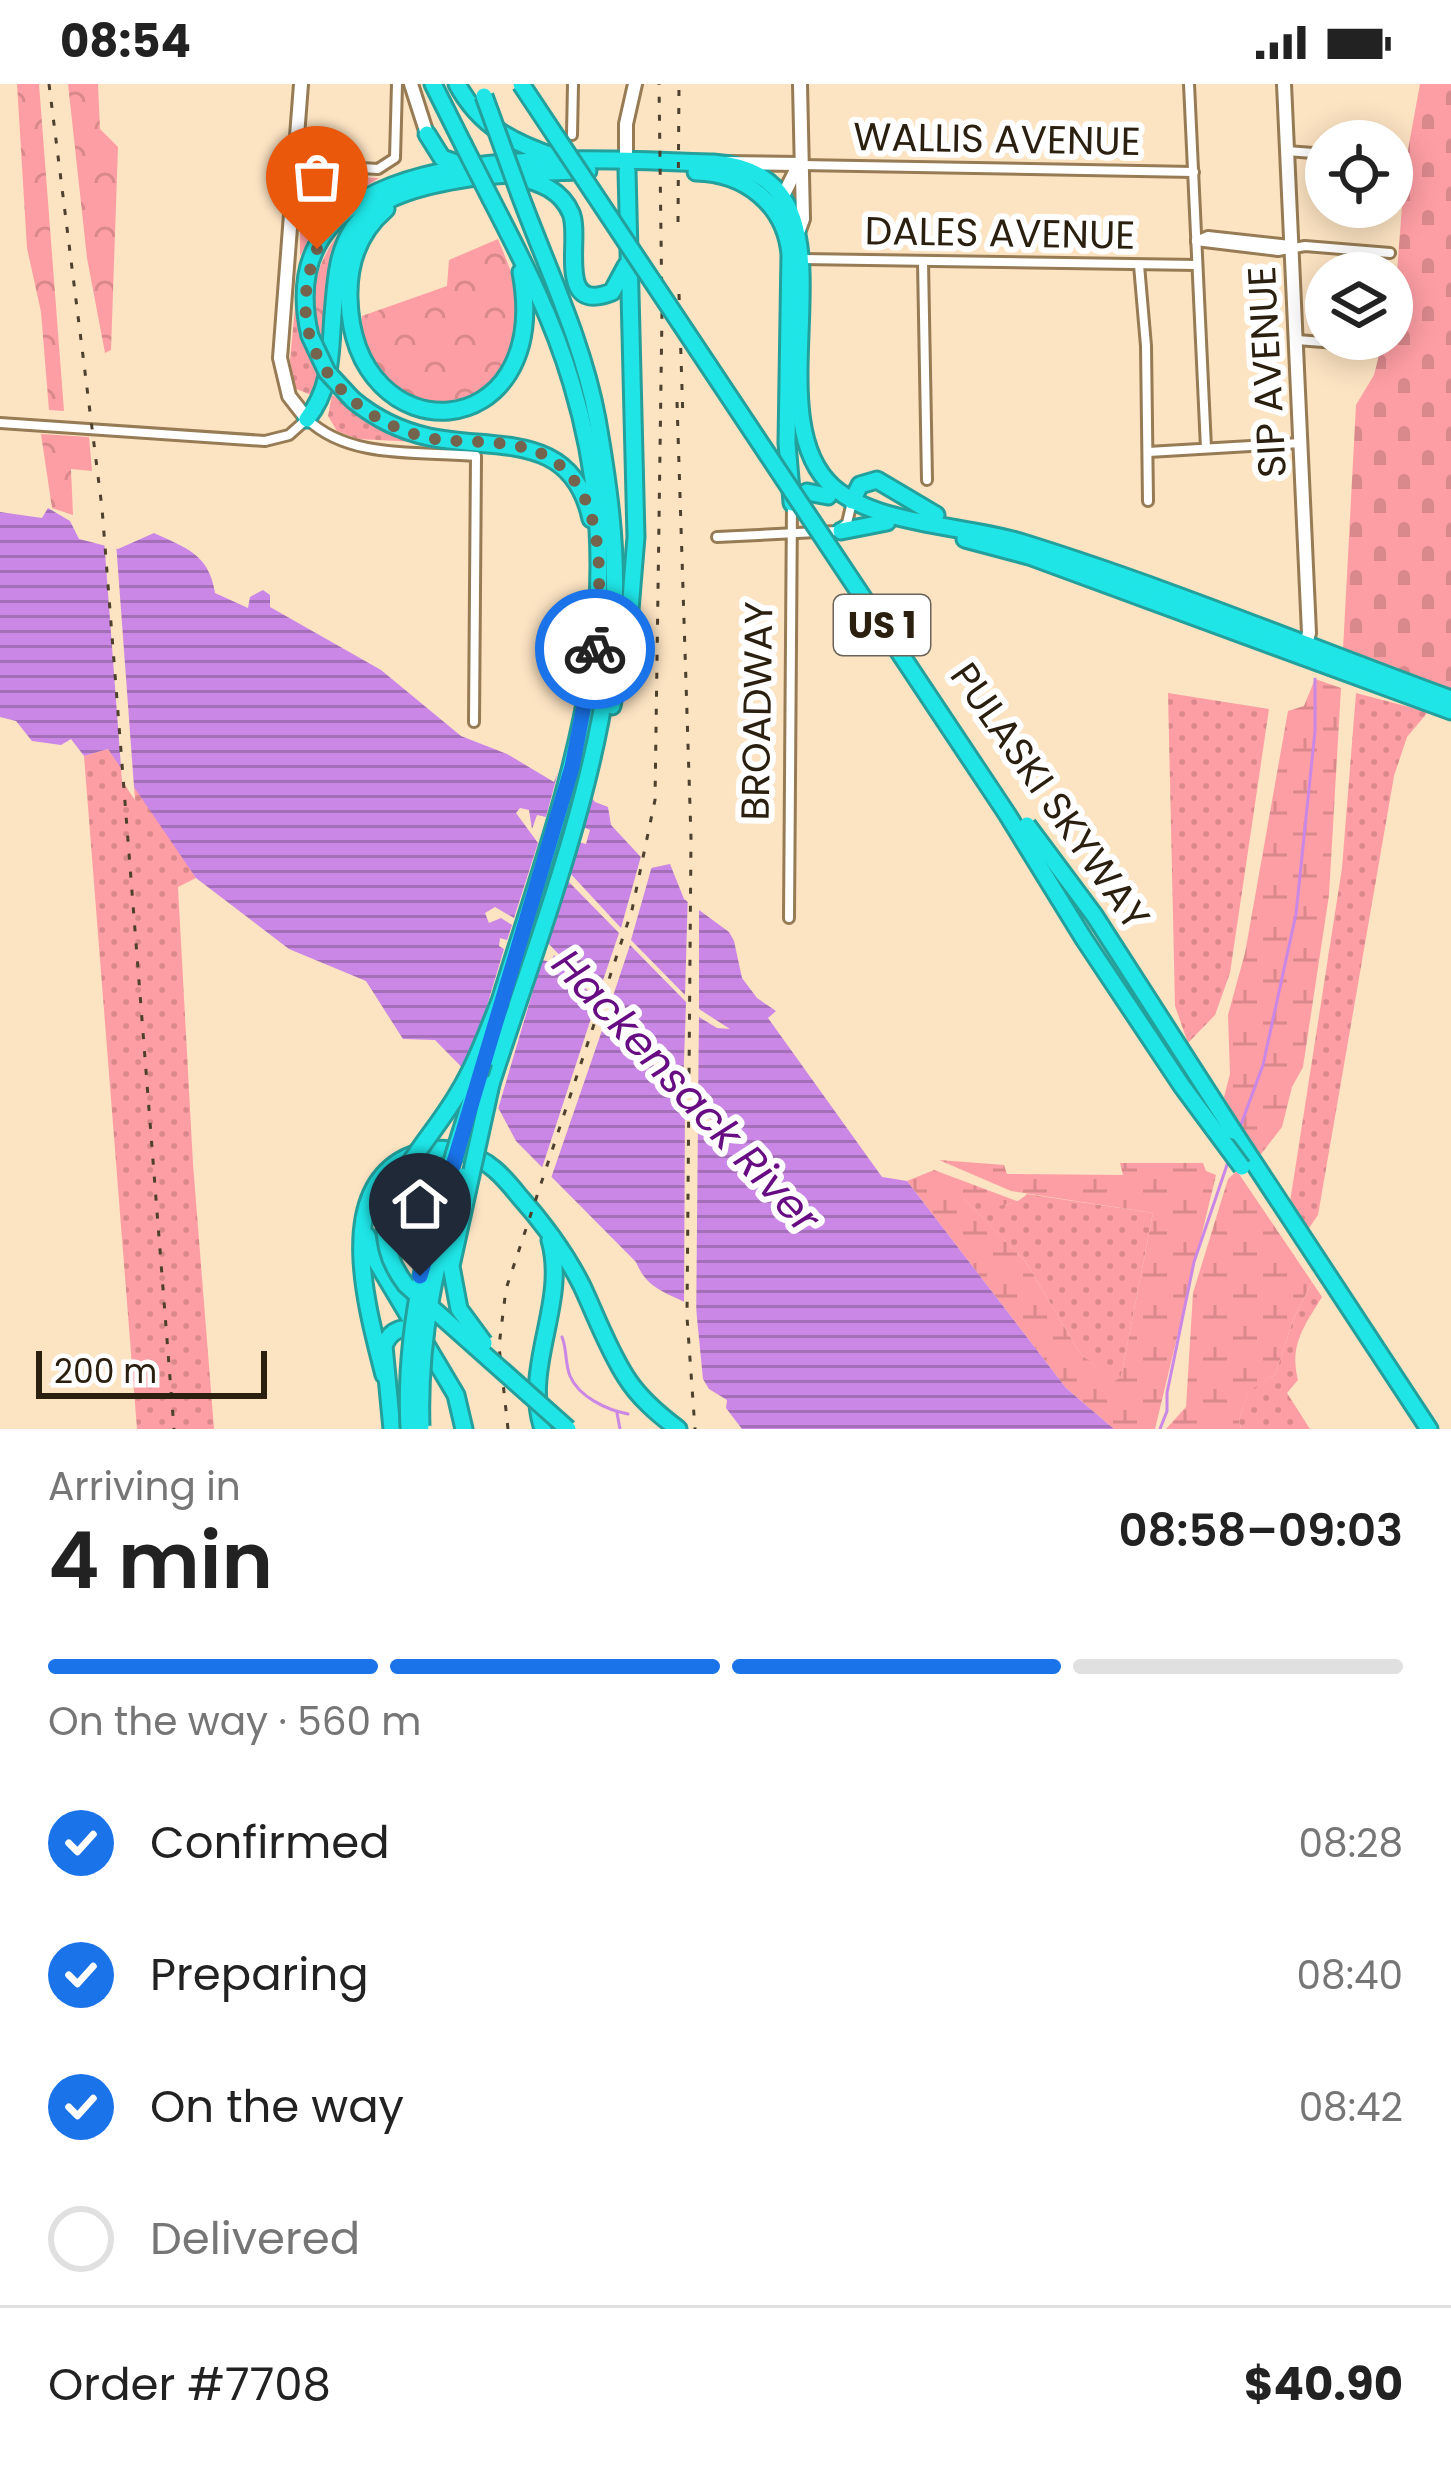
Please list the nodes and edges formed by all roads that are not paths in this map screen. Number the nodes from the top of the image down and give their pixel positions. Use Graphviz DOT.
graph roads {
  1 [pos="301,84"];
  2 [pos="398,84"];
  3 [pos="411,84"];
  4 [pos="433,84"];
  5 [pos="442,84"];
  6 [pos="458,84"];
  7 [pos="521,84"];
  8 [pos="532,84"];
  9 [pos="573,84"];
  10 [pos="635,84"];
  11 [pos="800,84"];
  12 [pos="1189,84"];
  13 [pos="1284,84"];
  14 [pos="482,90"];
  15 [pos="427,134"];
  16 [pos="572,135"];
  17 [pos="468,144"];
  18 [pos="1287,151"];
  19 [pos="1305,152"];
  20 [pos="566,161"];
  21 [pos="295,164"];
  22 [pos="724,164"];
  23 [pos="799,164"];
  24 [pos="470,166"];
  25 [pos="626,166"];
  26 [pos="1194,172"];
  27 [pos="504,174"];
  28 [pos="415,184"];
  29 [pos="803,189"];
  30 [pos="495,198"];
  31 [pos="781,205"];
  32 [pos="799,230"];
  33 [pos="1196,241"];
  34 [pos="514,245"];
  35 [pos="1292,245"];
  36 [pos="1378,252"];
  37 [pos="629,258"];
  38 [pos="801,259"];
  39 [pos="923,262"];
  40 [pos="1139,265"];
  41 [pos="1197,265"];
  42 [pos="546,290"];
  43 [pos="1297,340"];
  44 [pos="1305,341"];
  45 [pos="788,416"];
  46 [pos="307,419"];
  47 [pos="0,423"];
  48 [pos="1300,442"];
  49 [pos="1206,448"];
  50 [pos="1148,452"];
  51 [pos="927,480"];
  52 [pos="828,496"];
  53 [pos="1148,501"];
  54 [pos="791,503"];
  55 [pos="851,506"];
  56 [pos="887,523"];
  57 [pos="973,530"];
  58 [pos="841,531"];
  59 [pos="792,535"];
  60 [pos="717,537"];
  61 [pos="598,563"];
  62 [pos="1304,651"];
  63 [pos="1451,699"];
  64 [pos="1451,711"];
  65 [pos="474,722"];
  66 [pos="584,755"];
  67 [pos="582,793"];
  68 [pos="789,918"];
  69 [pos="500,1001"];
  70 [pos="491,1084"];
  71 [pos="369,1197"];
  72 [pos="545,1226"];
  73 [pos="431,1354"];
  74 [pos="385,1376"];
  75 [pos="410,1428"];
  76 [pos="464,1429"];
  77 [pos="543,1429"];
  78 [pos="568,1429"];
  79 [pos="581,1429"];
  80 [pos="678,1429"];
  81 [pos="1417,1429"];
  82 [pos="1429,1429"];
  1 -- 21 [label="street"];
  2 -- 21 [label="street"];
  3 -- 15 [label="street"];
  4 -- 17 [label="highway"];
  5 -- 17 [label="highway"];
  6 -- 20 [label="highway"];
  7 -- 81 [label="highway, PULASKI SKYWAY / US 1, bridge"];
  8 -- 82 [label="highway, PULASKI SKYWAY / US 1, bridge"];
  9 -- 16 [label="street"];
  10 -- 25 [label="street"];
  11 -- 23 [label="street"];
  12 -- 26 [label="street"];
  13 -- 18 [label="street, SIP AVENUE"];
  14 -- 42 [label="highway, bridge"];
  15 -- 24 [label="highway"];
  15 -- 28 [label="highway"];
  17 -- 30 [label="highway, bridge"];
  18 -- 19 [label="street"];
  18 -- 35 [label="street, SIP AVENUE"];
  20 -- 24 [label="highway"];
  20 -- 25 [label="highway"];
  21 -- 46 [label="street"];
  22 -- 23 [label="street"];
  22 -- 25 [label="highway"];
  22 -- 31 [label="highway"];
  23 -- 26 [label="street, WALLIS AVENUE"];
  23 -- 29 [label="street"];
  23 -- 31 [label="street"];
  24 -- 28 [label="highway"];
  25 -- 27 [label="highway"];
  25 -- 31 [label="highway"];
  25 -- 37 [label="highway"];
  26 -- 33 [label="street"];
  27 -- 28 [label="highway"];
  27 -- 37 [label="highway"];
  28 -- 34 [label="highway"];
  28 -- 46 [label="highway"];
  28 -- 61 [label="highway, bridge"];
  29 -- 31 [label="street"];
  29 -- 32 [label="street"];
  30 -- 34 [label="highway"];
  30 -- 42 [label="highway"];
  31 -- 32 [label="highway"];
  31 -- 45 [label="highway"];
  32 -- 38 [label="highway"];
  33 -- 35 [label="street"];
  33 -- 41 [label="street"];
  34 -- 42 [label="highway"];
  35 -- 36 [label="street"];
  35 -- 43 [label="street, SIP AVENUE"];
  37 -- 67 [label="highway"];
  38 -- 39 [label="street, DALES AVENUE"];
  38 -- 55 [label="highway"];
  39 -- 40 [label="street, DALES AVENUE"];
  39 -- 51 [label="street"];
  40 -- 41 [label="street, DALES AVENUE"];
  40 -- 50 [label="street"];
  41 -- 49 [label="street"];
  42 -- 61 [label="highway"];
  42 -- 66 [label="highway"];
  43 -- 44 [label="street"];
  43 -- 48 [label="street, SIP AVENUE"];
  45 -- 52 [label="highway"];
  45 -- 54 [label="highway"];
  46 -- 47 [label="street"];
  46 -- 65 [label="street"];
  48 -- 49 [label="street"];
  48 -- 62 [label="street, SIP AVENUE"];
  49 -- 50 [label="street"];
  50 -- 53 [label="street"];
  52 -- 54 [label="highway"];
  52 -- 55 [label="highway"];
  54 -- 59 [label="street, BROADWAY"];
  55 -- 56 [label="highway"];
  55 -- 57 [label="highway"];
  55 -- 57 [label="highway"];
  55 -- 58 [label="street"];
  56 -- 58 [label="highway"];
  56 -- 62 [label="highway"];
  57 -- 62 [label="highway"];
  58 -- 59 [label="street"];
  59 -- 60 [label="street"];
  59 -- 68 [label="street, BROADWAY"];
  61 -- 66 [label="highway"];
  62 -- 63 [label="highway"];
  62 -- 64 [label="highway"];
  66 -- 67 [label="highway"];
  66 -- 69 [label="highway"];
  67 -- 70 [label="highway"];
  69 -- 75 [label="highway, bridge"];
  69 -- 78 [label="highway, bridge"];
  70 -- 75 [label="highway, bridge"];
  70 -- 79 [label="highway, bridge"];
  71 -- 72 [label="highway"];
  71 -- 73 [label="highway"];
  71 -- 74 [label="highway"];
  72 -- 77 [label="highway"];
  72 -- 80 [label="highway"];
  73 -- 74 [label="highway"];
  73 -- 76 [label="highway"];
  74 -- 75 [label="highway"];
}
